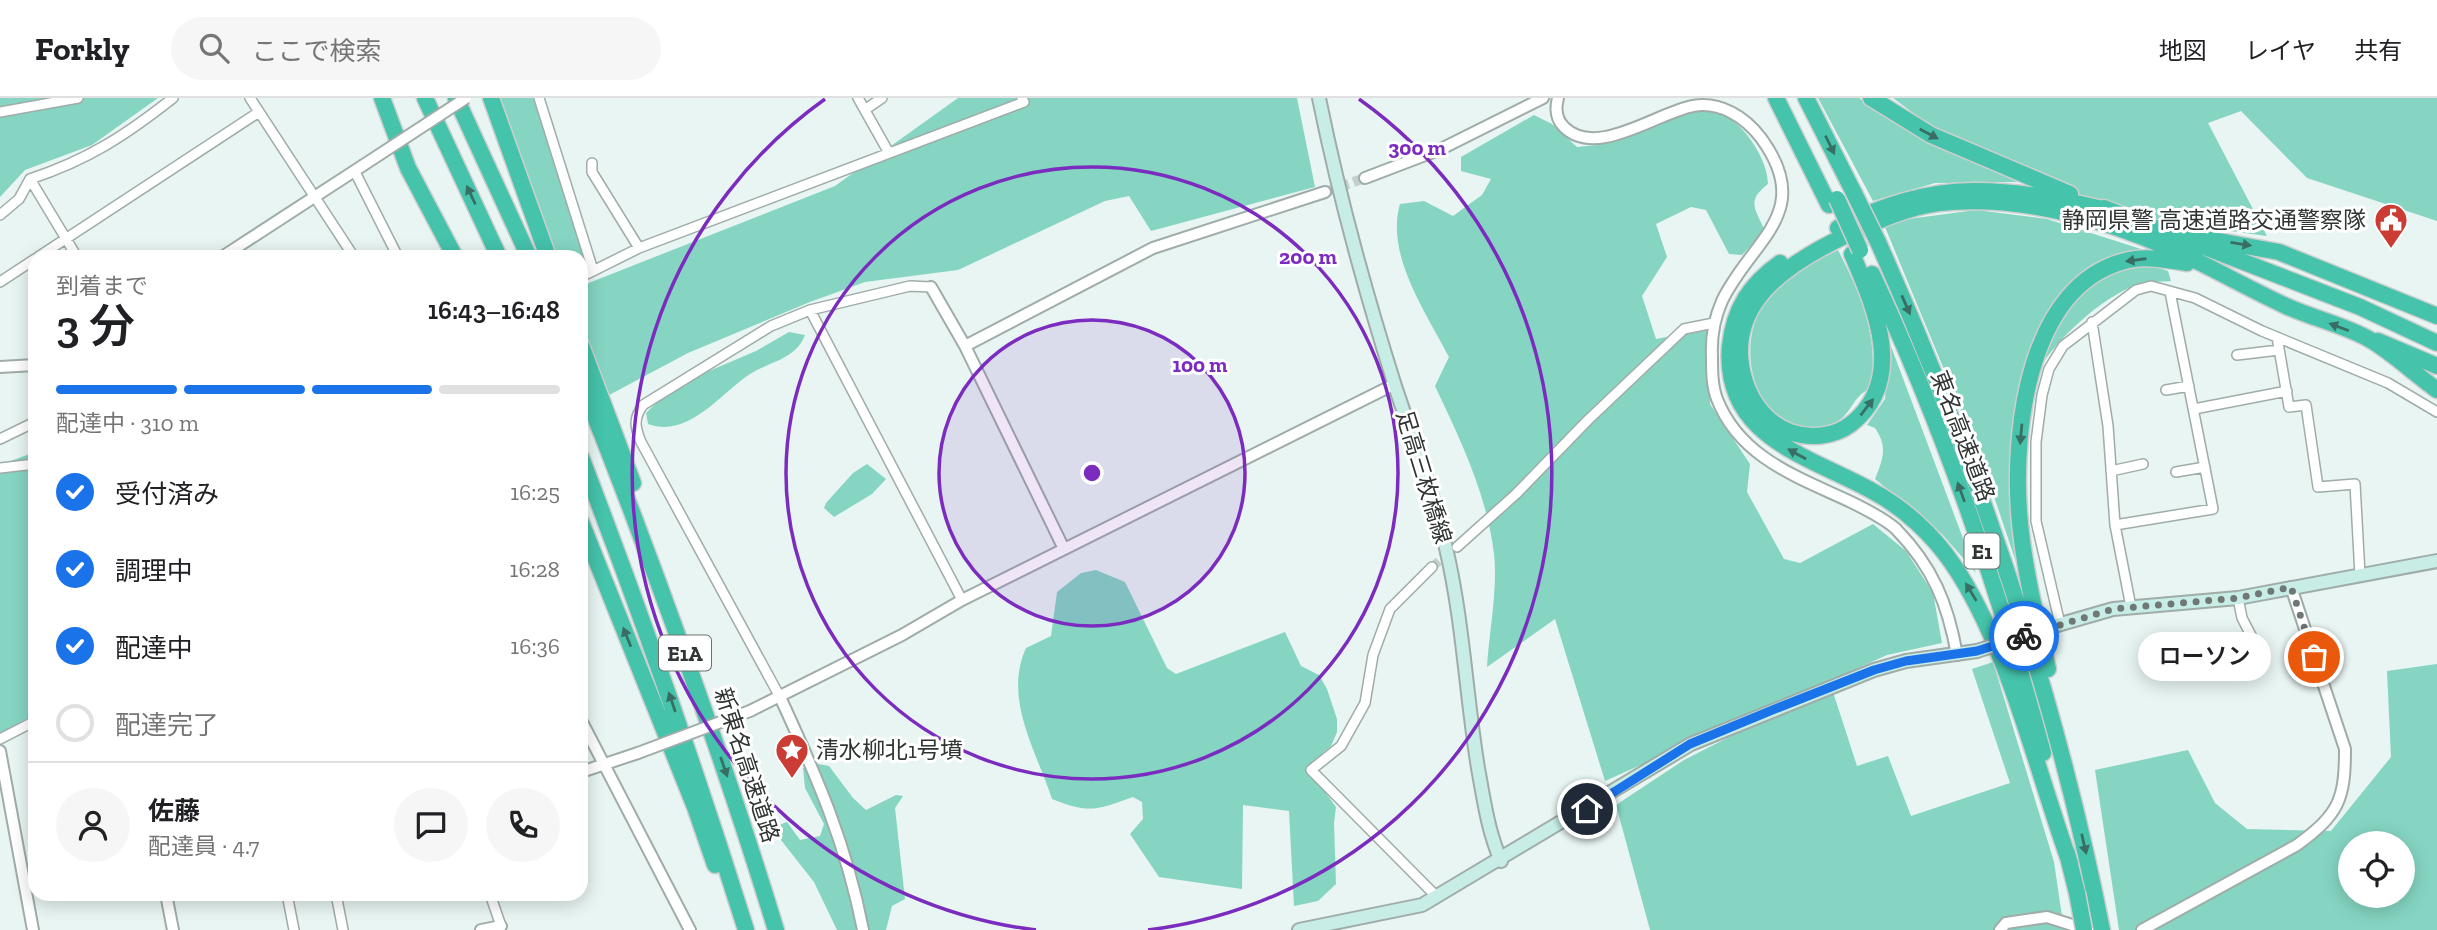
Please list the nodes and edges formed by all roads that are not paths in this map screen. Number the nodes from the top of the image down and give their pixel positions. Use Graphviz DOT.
graph roads {
  1 [pos="78,98"];
  2 [pos="173,98"];
  3 [pos="250,98"];
  4 [pos="382,98"];
  5 [pos="425,98"];
  6 [pos="456,98"];
  7 [pos="466,98"];
  8 [pos="491,98"];
  9 [pos="539,98"];
  10 [pos="858,98"];
  11 [pos="882,98"];
  12 [pos="1022,98"];
  13 [pos="1319,98"];
  14 [pos="1543,98"];
  15 [pos="1558,98"];
  16 [pos="1776,98"];
  17 [pos="1784,98"];
  18 [pos="1806,98"];
  19 [pos="1871,98"];
  20 [pos="866,108"];
  21 [pos="0,112"];
  22 [pos="259,112"];
  23 [pos="889,153"];
  24 [pos="592,163"];
  25 [pos="359,169"];
  26 [pos="1365,178"];
  27 [pos="30,179"];
  28 [pos="1325,192"];
  29 [pos="315,196"];
  30 [pos="1833,202"];
  31 [pos="2111,211"];
  32 [pos="0,215"];
  33 [pos="2174,233"];
  34 [pos="66,239"];
  35 [pos="639,248"];
  36 [pos="49,250"];
  37 [pos="73,250"];
  38 [pos="233,250"];
  39 [pos="350,250"];
  40 [pos="395,250"];
  41 [pos="451,250"];
  42 [pos="496,250"];
  43 [pos="526,250"];
  44 [pos="545,250"];
  45 [pos="580,250"];
  46 [pos="1856,252"];
  47 [pos="28,264"];
  48 [pos="2204,265"];
  49 [pos="588,274"];
  50 [pos="0,282"];
  51 [pos="931,287"];
  52 [pos="2170,292"];
  53 [pos="810,310"];
  54 [pos="2435,316"];
  55 [pos="2092,322"];
  56 [pos="1714,323"];
  57 [pos="2277,337"];
  58 [pos="2369,338"];
  59 [pos="2437,343"];
  60 [pos="965,346"];
  61 [pos="2279,350"];
  62 [pos="2237,355"];
  63 [pos="2395,359"];
  64 [pos="588,364"];
  65 [pos="28,365"];
  66 [pos="2437,366"];
  67 [pos="0,367"];
  68 [pos="2437,380"];
  69 [pos="1395,384"];
  70 [pos="2189,386"];
  71 [pos="2166,390"];
  72 [pos="2437,390"];
  73 [pos="2287,391"];
  74 [pos="588,399"];
  75 [pos="2194,408"];
  76 [pos="2437,412"];
  77 [pos="28,425"];
  78 [pos="0,439"];
  79 [pos="2143,464"];
  80 [pos="28,465"];
  81 [pos="2205,467"];
  82 [pos="0,468"];
  83 [pos="2111,471"];
  84 [pos="2176,472"];
  85 [pos="588,475"];
  86 [pos="2115,525"];
  87 [pos="588,540"];
  88 [pos="1457,547"];
  89 [pos="1064,549"];
  90 [pos="2437,561"];
  91 [pos="1432,567"];
  92 [pos="2360,575"];
  93 [pos="2291,587"];
  94 [pos="2238,598"];
  95 [pos="962,600"];
  96 [pos="2131,607"];
  97 [pos="2057,625"];
  98 [pos="1956,655"];
  99 [pos="2251,655"];
  100 [pos="780,697"];
  101 [pos="706,712"];
  102 [pos="28,725"];
  103 [pos="588,734"];
  104 [pos="0,739"];
  105 [pos="0,751"];
  106 [pos="604,765"];
  107 [pos="588,770"];
  108 [pos="2072,792"];
  109 [pos="1501,861"];
  110 [pos="2070,863"];
  111 [pos="1437,897"];
  112 [pos="167,901"];
  113 [pos="288,901"];
  114 [pos="337,901"];
  115 [pos="493,901"];
  116 [pos="501,926"];
  117 [pos="33,930"];
  118 [pos="173,930"];
  119 [pos="294,930"];
  120 [pos="343,930"];
  121 [pos="481,930"];
  122 [pos="690,930"];
  123 [pos="737,930"];
  124 [pos="746,930"];
  125 [pos="776,930"];
  126 [pos="863,930"];
  127 [pos="1299,930"];
  128 [pos="2000,930"];
  129 [pos="2086,930"];
  130 [pos="2102,930"];
  131 [pos="2142,930"];
  1 -- 21 [label="street"];
  2 -- 27 [label="street"];
  3 -- 22 [label="street"];
  4 -- 41 [label="highway"];
  42 -- 5 [label="highway, one-way"];
  6 -- 43 [label="highway"];
  7 -- 25 [label="street, bridge"];
  8 -- 44 [label="highway"];
  9 -- 45 [label="street"];
  10 -- 20 [label="street"];
  11 -- 20 [label="street"];
  12 -- 23 [label="street"];
  13 -- 69 [label="main road, 足高三枚橋線"];
  14 -- 26 [label="street"];
  15 -- 56 [label="street"];
  16 -- 30 [label="highway"];
  17 -- 30 [label="highway, 東名高速道路 / E1"];
  18 -- 108 [label="highway, 東名高速道路 / E1, one-way, bridge"];
  19 -- 31 [label="highway, one-way"];
  20 -- 23 [label="street"];
  22 -- 29 [label="street"];
  22 -- 34 [label="street"];
  23 -- 35 [label="street"];
  24 -- 35 [label="street"];
  25 -- 29 [label="street"];
  25 -- 40 [label="street"];
  27 -- 32 [label="street"];
  27 -- 34 [label="street"];
  28 -- 60 [label="street"];
  29 -- 38 [label="street"];
  29 -- 39 [label="street"];
  30 -- 46 [label="highway, 東名高速道路 / E1, bridge"];
  31 -- 33 [label="highway"];
  110 -- 31 [label="highway, one-way"];
  33 -- 54 [label="highway, one-way"];
  33 -- 59 [label="highway"];
  34 -- 36 [label="street"];
  34 -- 37 [label="street"];
  35 -- 49 [label="street"];
  48 -- 46 [label="highway, one-way"];
  110 -- 46 [label="highway, 東名高速道路 / E1, one-way"];
  47 -- 50 [label="street"];
  58 -- 48 [label="highway, one-way"];
  48 -- 108 [label="highway, one-way"];
  51 -- 53 [label="street"];
  51 -- 60 [label="street"];
  52 -- 55 [label="street"];
  52 -- 57 [label="street"];
  52 -- 70 [label="street"];
  53 -- 95 [label="street"];
  53 -- 100 [label="street"];
  55 -- 83 [label="street"];
  55 -- 97 [label="street"];
  56 -- 88 [label="street"];
  56 -- 98 [label="street"];
  57 -- 61 [label="street"];
  57 -- 76 [label="street"];
  58 -- 63 [label="highway"];
  58 -- 66 [label="highway"];
  60 -- 89 [label="street"];
  61 -- 62 [label="street"];
  61 -- 73 [label="street"];
  63 -- 68 [label="highway"];
  63 -- 72 [label="highway"];
  64 -- 101 [label="highway"];
  65 -- 67 [label="street"];
  69 -- 89 [label="street"];
  69 -- 109 [label="main road, 足高三枚橋線"];
  70 -- 71 [label="street"];
  70 -- 75 [label="street"];
  73 -- 75 [label="street"];
  73 -- 92 [label="street"];
  74 -- 101 [label="highway, 新東名高速道路 / E1A"];
  75 -- 81 [label="street"];
  77 -- 78 [label="street"];
  79 -- 83 [label="street"];
  80 -- 82 [label="street"];
  81 -- 84 [label="street"];
  81 -- 86 [label="street"];
  83 -- 86 [label="street"];
  124 -- 85 [label="highway, E1A, one-way"];
  86 -- 96 [label="street"];
  123 -- 87 [label="highway, one-way"];
  89 -- 95 [label="street"];
  90 -- 92 [label="main road"];
  91 -- 111 [label="street"];
  92 -- 93 [label="main road"];
  93 -- 94 [label="main road"];
  93 -- 131 [label="street"];
  94 -- 96 [label="main road"];
  94 -- 99 [label="street"];
  95 -- 100 [label="street"];
  96 -- 97 [label="main road"];
  97 -- 98 [label="main road, bridge"];
  98 -- 109 [label="main road"];
  100 -- 106 [label="street, bridge"];
  100 -- 126 [label="street"];
  101 -- 125 [label="highway, 新東名高速道路 / E1A, one-way"];
  102 -- 104 [label="street"];
  103 -- 106 [label="street"];
  105 -- 117 [label="street"];
  106 -- 107 [label="street"];
  106 -- 122 [label="street"];
  108 -- 130 [label="highway, 東名高速道路 / E1, one-way"];
  109 -- 111 [label="main road"];
  110 -- 129 [label="highway, 東名高速道路 / E1, bridge"];
  111 -- 127 [label="main road"];
  112 -- 118 [label="street"];
  113 -- 119 [label="street"];
  114 -- 120 [label="street"];
  115 -- 116 [label="street"];
  116 -- 121 [label="street"];
  128 -- 129 [label="street"];
}
